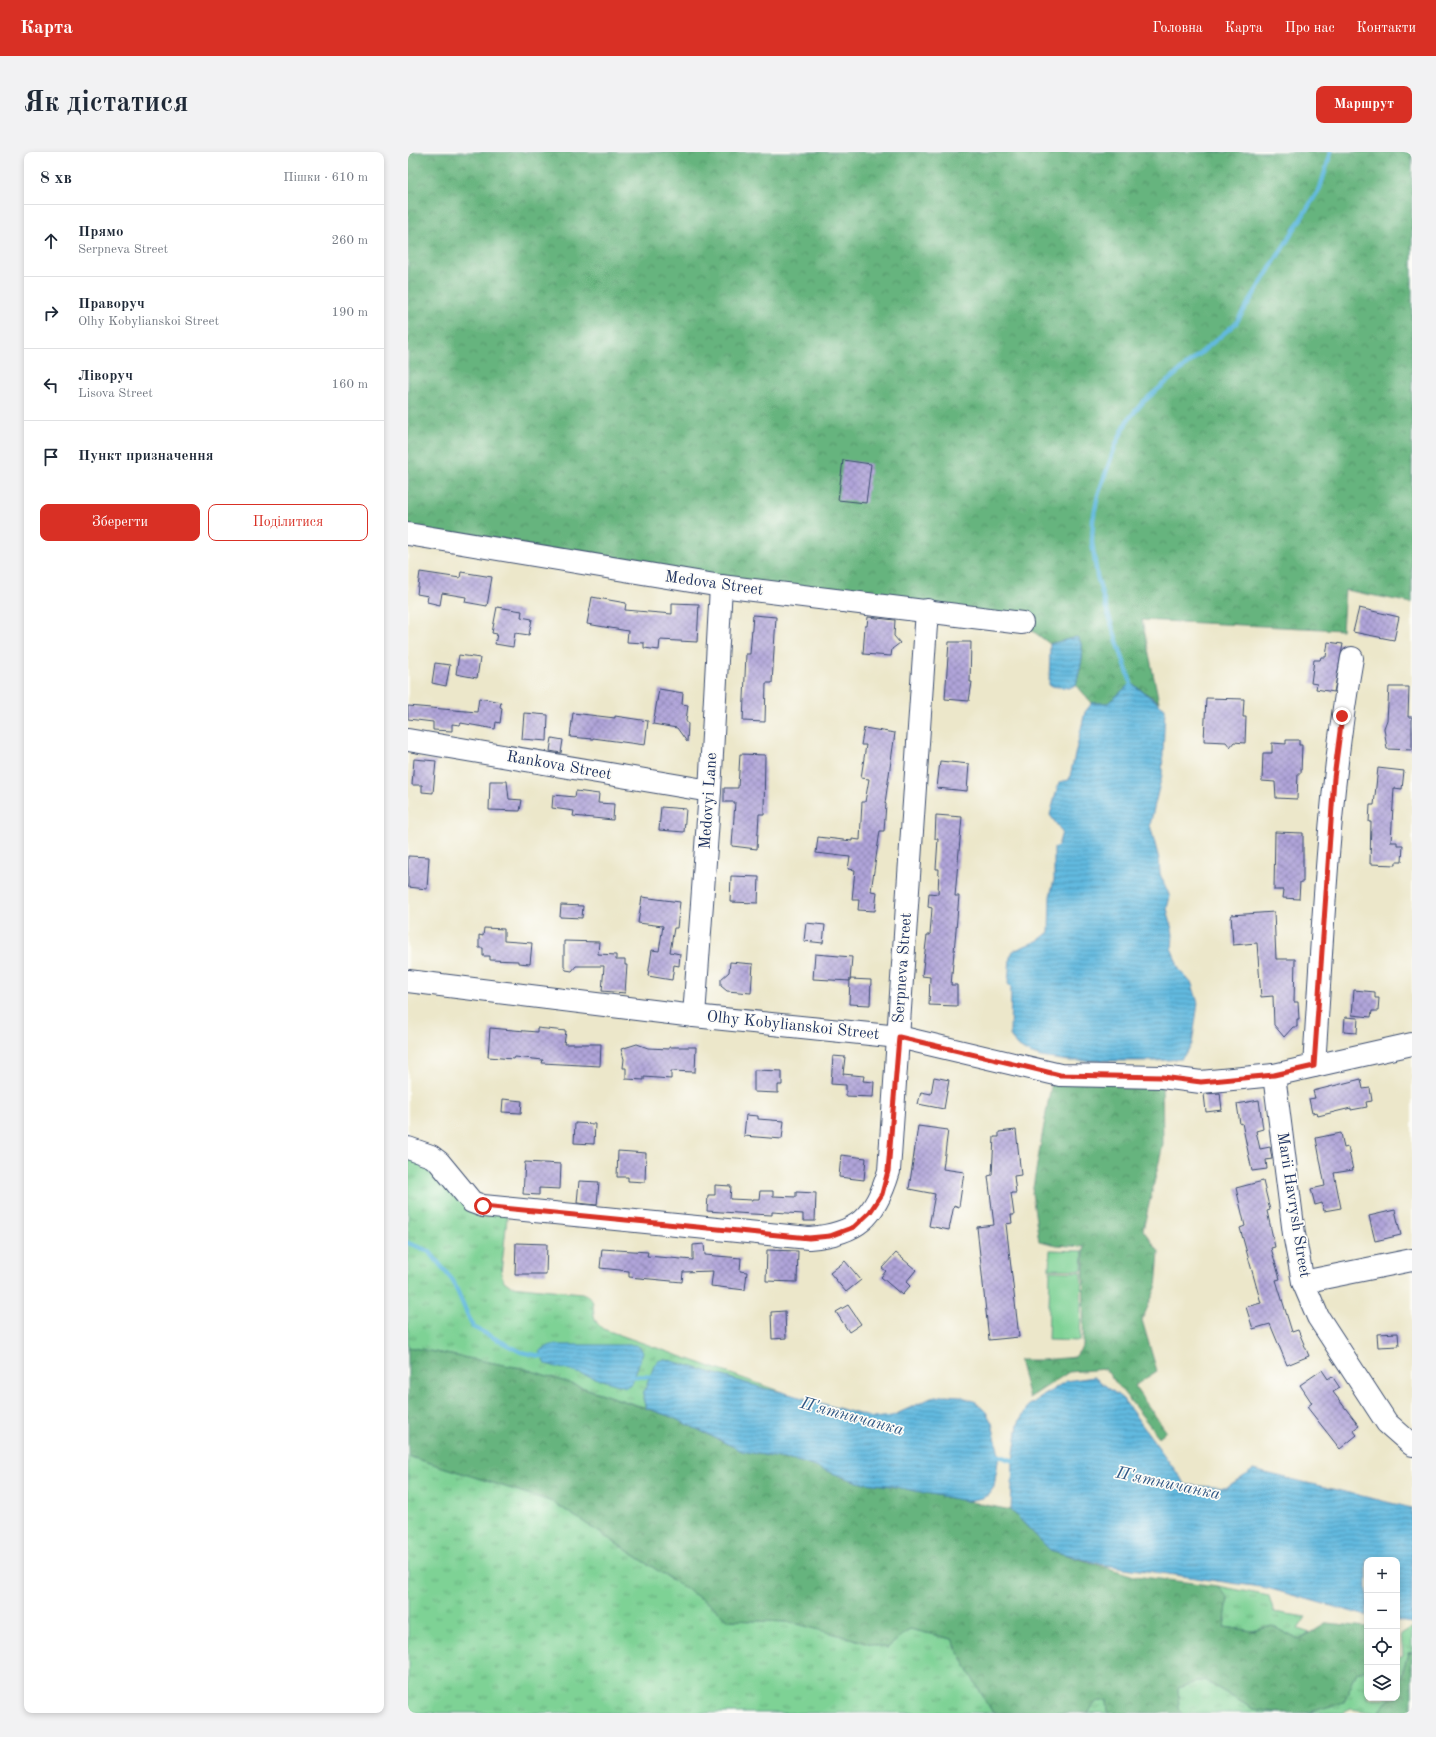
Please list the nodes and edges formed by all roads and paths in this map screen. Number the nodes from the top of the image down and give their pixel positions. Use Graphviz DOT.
graph roads {
  1 [pos="408,534"];
  2 [pos="721,586"];
  3 [pos="927,610"];
  4 [pos="1022,623"];
  5 [pos="1352,658"];
  6 [pos="408,740"];
  7 [pos="710,791"];
  8 [pos="408,981"];
  9 [pos="694,1016"];
  10 [pos="899,1037"];
  11 [pos="1412,1044"];
  12 [pos="1314,1066"];
  13 [pos="1274,1075"];
  14 [pos="408,1148"];
  15 [pos="1412,1260"];
  16 [pos="1303,1282"];
  17 [pos="1412,1445"];
  1 -- 2 [label="street, Medova Street"];
  2 -- 3 [label="street, Medova Street"];
  2 -- 7 [label="street, Medovyi Lane"];
  3 -- 4 [label="street, Medova Street"];
  3 -- 10 [label="street, Serpneva Street"];
  5 -- 12 [label="street"];
  6 -- 7 [label="street, Rankova Street"];
  7 -- 9 [label="street, Medovyi Lane"];
  8 -- 9 [label="street, Olhy Kobylianskoi Street"];
  9 -- 10 [label="street, Olhy Kobylianskoi Street"];
  10 -- 13 [label="street, Olhy Kobylianskoi Street"];
  10 -- 14 [label="street, Serpneva Street"];
  11 -- 12 [label="street, Olhy Kobylianskoi Street"];
  12 -- 13 [label="street, Olhy Kobylianskoi Street"];
  13 -- 16 [label="street, Marii Havrysh Street"];
  15 -- 16 [label="street"];
  16 -- 17 [label="street, Marii Havrysh Street"];
}
